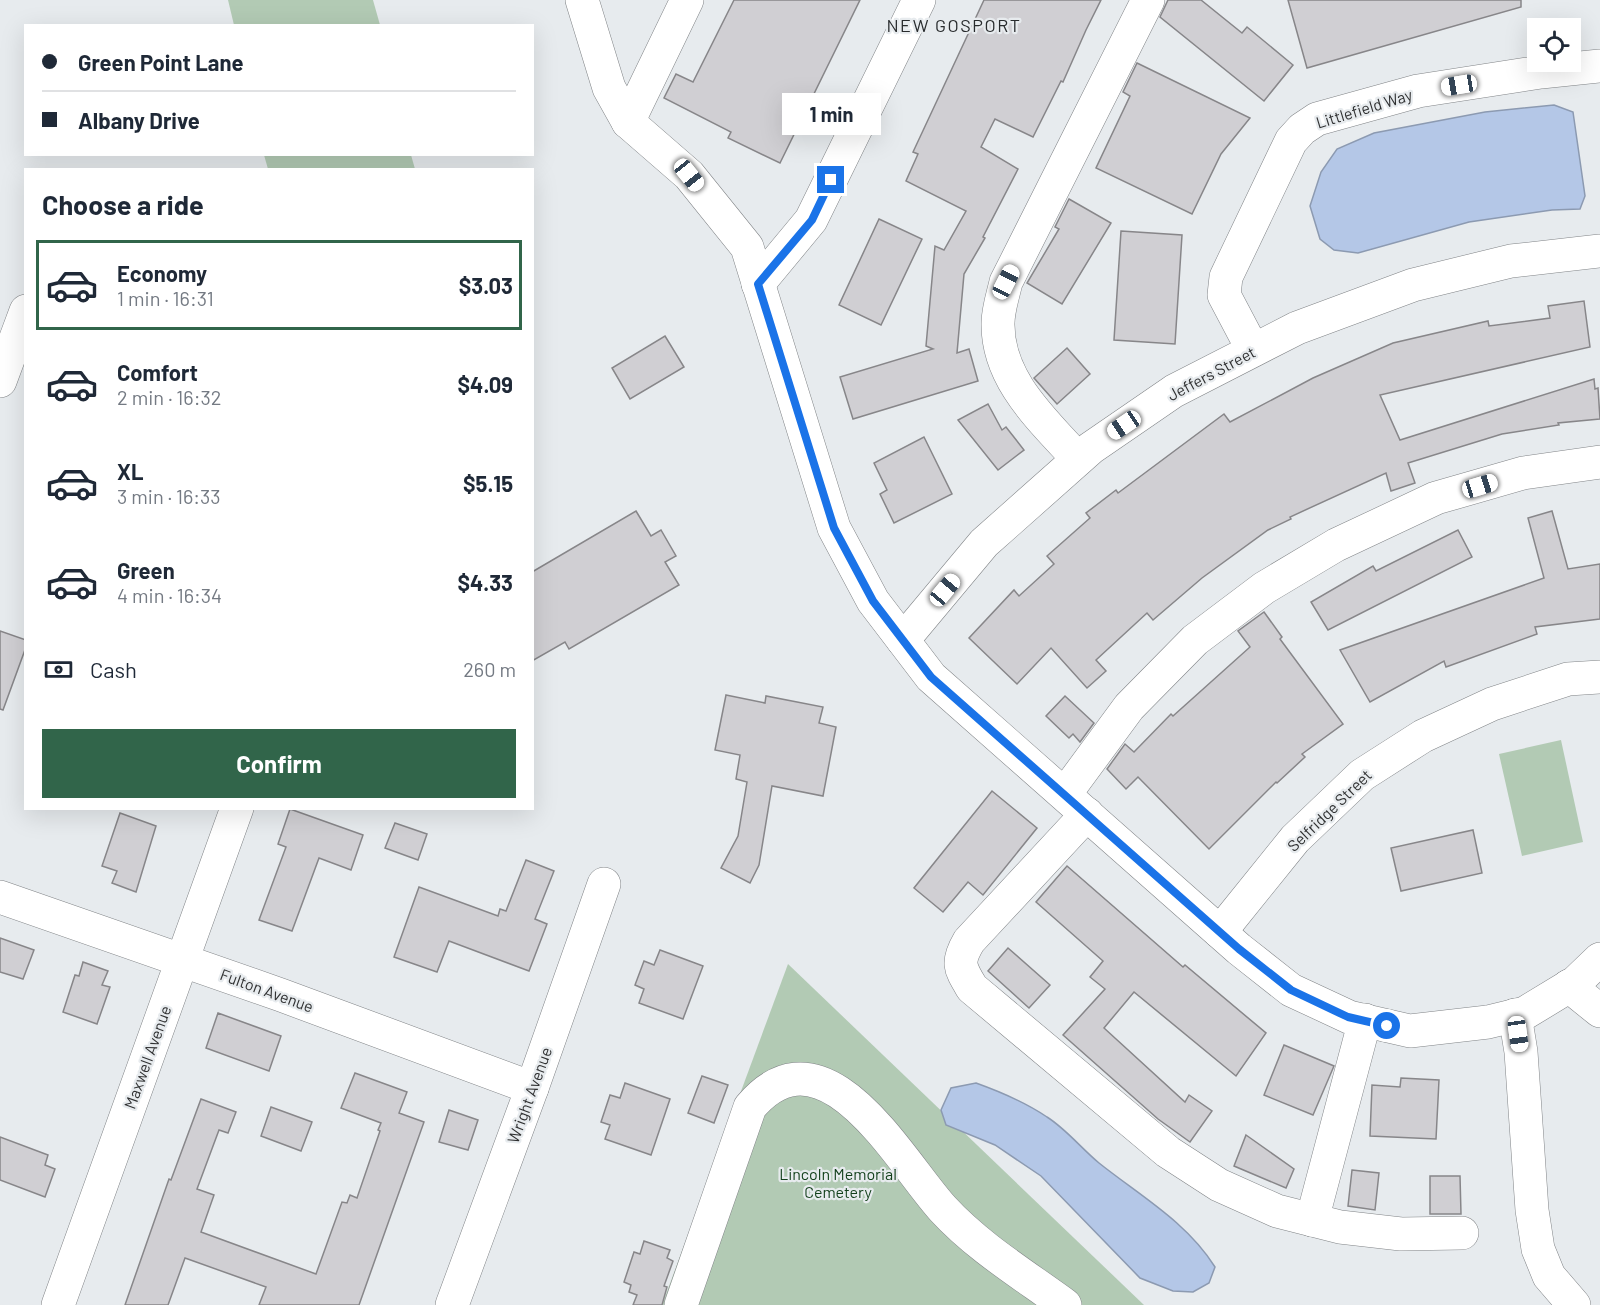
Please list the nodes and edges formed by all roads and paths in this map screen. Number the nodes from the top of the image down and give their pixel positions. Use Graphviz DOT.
graph roads {
  1 [pos="582,0"];
  2 [pos="687,0"];
  3 [pos="919,0"];
  4 [pos="1148,0"];
  5 [pos="1600,66"];
  6 [pos="628,122"];
  7 [pos="1600,251"];
  8 [pos="758,284"];
  9 [pos="24,316"];
  10 [pos="1253,350"];
  11 [pos="0,381"];
  12 [pos="1078,459"];
  13 [pos="1600,462"];
  14 [pos="903,640"];
  15 [pos="1600,676"];
  16 [pos="1076,804"];
  17 [pos="236,810"];
  18 [pos="604,884"];
  19 [pos="0,897"];
  20 [pos="1220,932"];
  21 [pos="1600,959"];
  22 [pos="181,960"];
  23 [pos="1569,986"];
  24 [pos="1600,1011"];
  25 [pos="1515,1015"];
  26 [pos="1365,1020"];
  27 [pos="532,1088"];
  28 [pos="1312,1220"];
  29 [pos="1462,1233"];
  30 [pos="58,1305"];
  31 [pos="452,1305"];
  32 [pos="681,1305"];
  33 [pos="1065,1305"];
  34 [pos="1574,1305"];
  1 -- 6 [label="street"];
  2 -- 6 [label="street"];
  3 -- 8 [label="street"];
  4 -- 12 [label="street"];
  5 -- 10 [label="street, Littlefield Way"];
  6 -- 8 [label="street"];
  7 -- 10 [label="street, Jeffers Street"];
  8 -- 14 [label="street"];
  9 -- 11 [label="street"];
  10 -- 12 [label="street, Jeffers Street"];
  12 -- 14 [label="street, Jeffers Street"];
  13 -- 16 [label="street"];
  14 -- 16 [label="street"];
  15 -- 20 [label="street, Selfridge Street"];
  16 -- 20 [label="street"];
  16 -- 28 [label="street"];
  17 -- 22 [label="street, Maxwell Avenue"];
  18 -- 27 [label="street, Wright Avenue"];
  19 -- 22 [label="street, Fulton Avenue"];
  20 -- 26 [label="street"];
  21 -- 23 [label="street"];
  22 -- 27 [label="street, Fulton Avenue"];
  22 -- 30 [label="street, Maxwell Avenue"];
  23 -- 24 [label="street"];
  23 -- 25 [label="street"];
  25 -- 26 [label="street"];
  25 -- 34 [label="street"];
  26 -- 28 [label="street"];
  27 -- 31 [label="street, Wright Avenue"];
  28 -- 29 [label="street"];
  32 -- 33 [label="street"];
}
